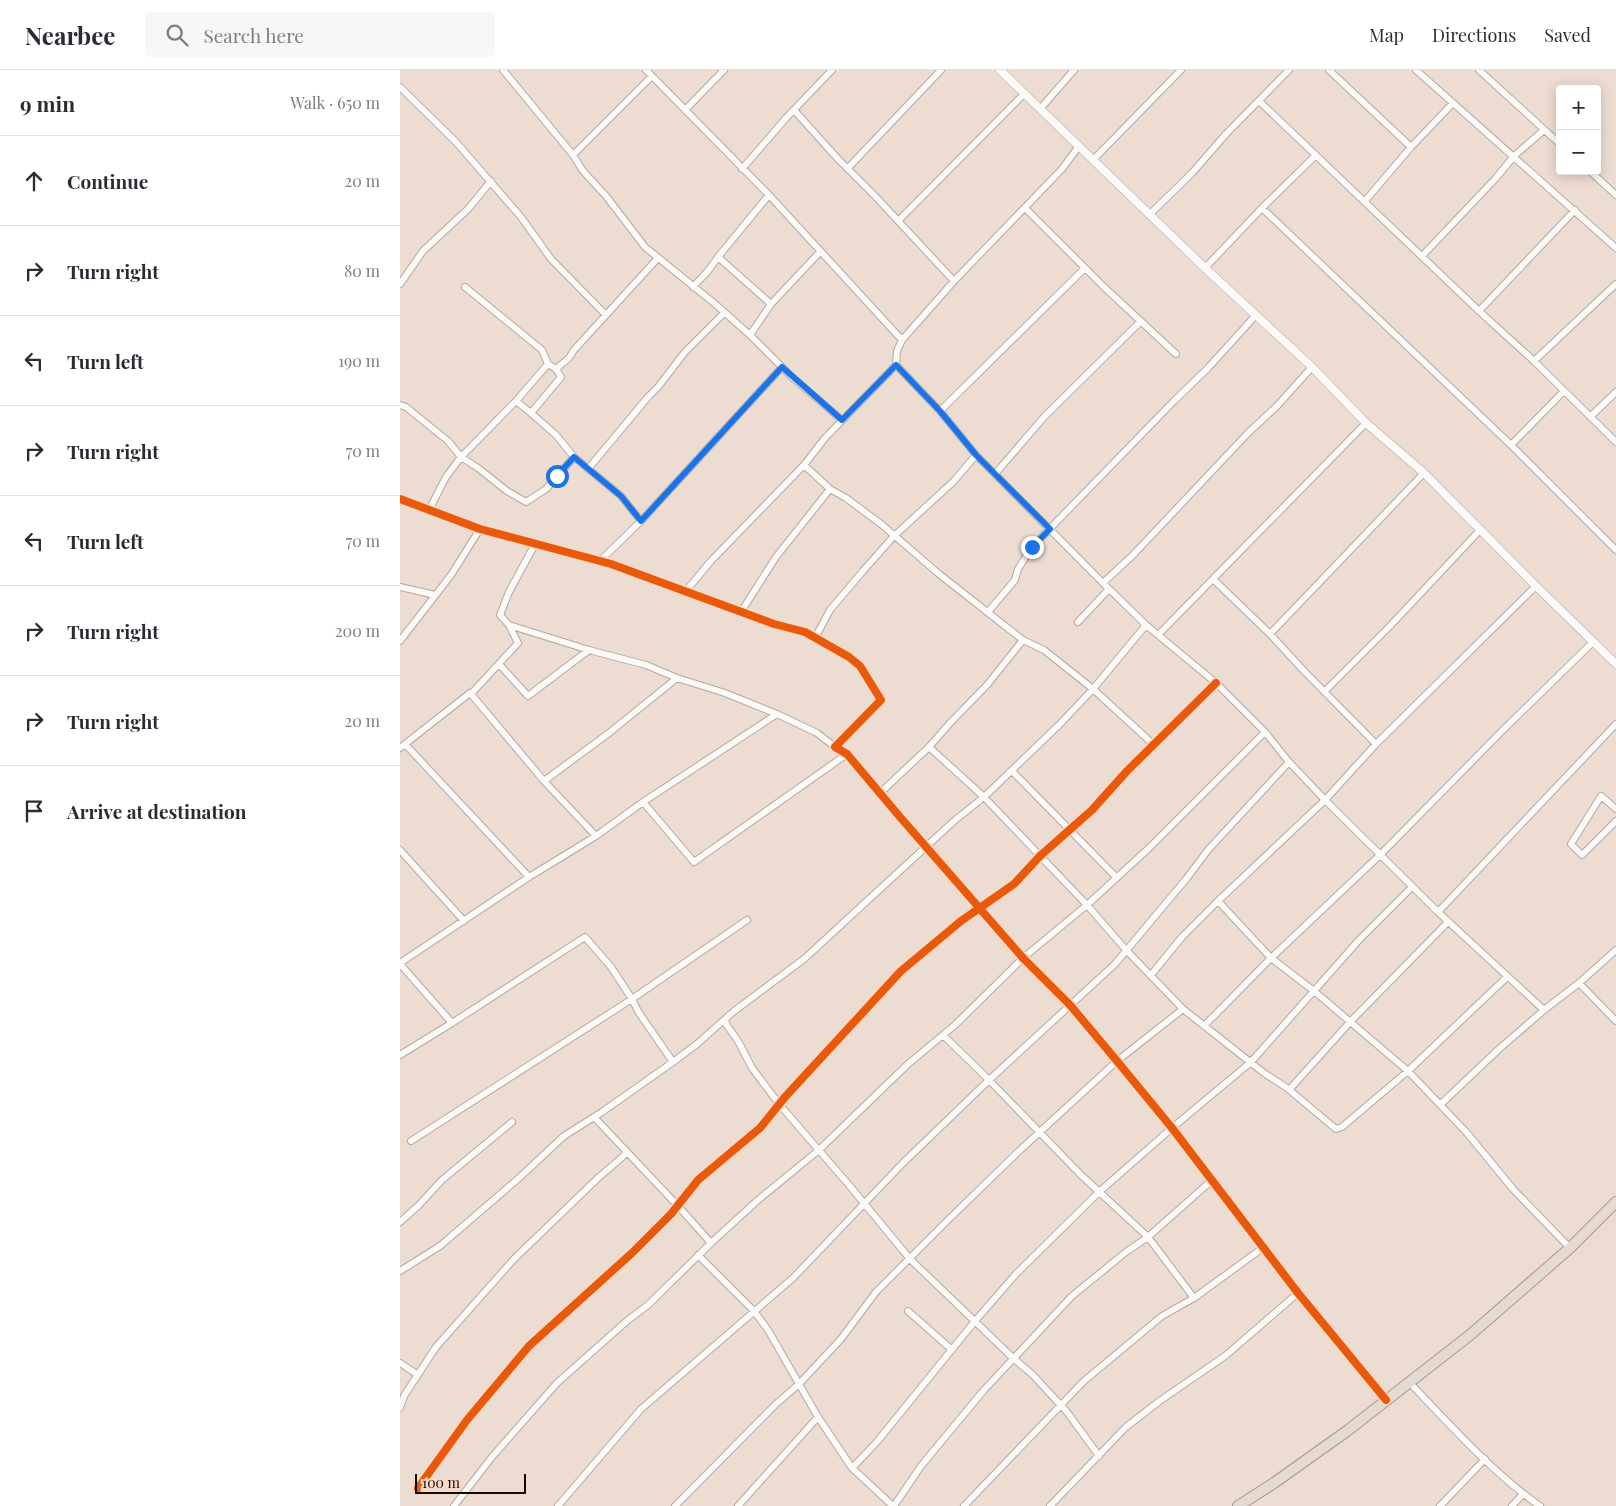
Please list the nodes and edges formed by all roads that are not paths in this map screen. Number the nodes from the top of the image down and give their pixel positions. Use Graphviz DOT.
graph roads {
  1 [pos="503,70"];
  2 [pos="646,70"];
  3 [pos="724,70"];
  4 [pos="832,70"];
  5 [pos="941,70"];
  6 [pos="1000,70"];
  7 [pos="1074,70"];
  8 [pos="1181,70"];
  9 [pos="1290,70"];
  10 [pos="1329,70"];
  11 [pos="1416,70"];
  12 [pos="1479,70"];
  13 [pos="652,76"];
  14 [pos="400,86"];
  15 [pos="1024,94"];
  16 [pos="1259,101"];
  17 [pos="1453,103"];
  18 [pos="1040,109"];
  19 [pos="684,110"];
  20 [pos="794,110"];
  21 [pos="1544,130"];
  22 [pos="1556,140"];
  23 [pos="1079,146"];
  24 [pos="1411,147"];
  25 [pos="1316,155"];
  26 [pos="573,156"];
  27 [pos="1514,156"];
  28 [pos="1093,160"];
  29 [pos="848,168"];
  30 [pos="742,169"];
  31 [pos="1594,175"];
  32 [pos="491,181"];
  33 [pos="1616,195"];
  34 [pos="769,196"];
  35 [pos="1365,201"];
  36 [pos="1025,208"];
  37 [pos="1262,208"];
  38 [pos="1575,210"];
  39 [pos="1149,215"];
  40 [pos="898,221"];
  41 [pos="1616,248"];
  42 [pos="820,252"];
  43 [pos="1422,256"];
  44 [pos="718,257"];
  45 [pos="658,258"];
  46 [pos="1085,268"];
  47 [pos="1205,268"];
  48 [pos="954,281"];
  49 [pos="400,284"];
  50 [pos="1616,284"];
  51 [pos="465,287"];
  52 [pos="693,287"];
  53 [pos="772,304"];
  54 [pos="1479,310"];
  55 [pos="724,313"];
  56 [pos="606,315"];
  57 [pos="1256,316"];
  58 [pos="1141,321"];
  59 [pos="750,335"];
  60 [pos="902,340"];
  61 [pos="1176,354"];
  62 [pos="1534,361"];
  63 [pos="548,364"];
  64 [pos="896,365"];
  65 [pos="782,367"];
  66 [pos="1312,367"];
  67 [pos="556,369"];
  68 [pos="1564,390"];
  69 [pos="1616,392"];
  70 [pos="516,401"];
  71 [pos="400,405"];
  72 [pos="940,411"];
  73 [pos="531,413"];
  74 [pos="1590,418"];
  75 [pos="842,420"];
  76 [pos="1366,423"];
  77 [pos="1616,442"];
  78 [pos="1511,445"];
  79 [pos="976,455"];
  80 [pos="461,457"];
  81 [pos="574,457"];
  82 [pos="804,465"];
  83 [pos="588,469"];
  84 [pos="1424,473"];
  85 [pos="995,474"];
  86 [pos="830,490"];
  87 [pos="400,499"];
  88 [pos="429,510"];
  89 [pos="641,521"];
  90 [pos="480,529"];
  91 [pos="1050,529"];
  92 [pos="1481,529"];
  93 [pos="894,536"];
  94 [pos="534,544"];
  95 [pos="1616,550"];
  96 [pos="600,561"];
  97 [pos="1213,579"];
  98 [pos="1103,583"];
  99 [pos="1536,586"];
  100 [pos="400,587"];
  101 [pos="1109,589"];
  102 [pos="686,591"];
  103 [pos="435,595"];
  104 [pos="741,612"];
  105 [pos="988,612"];
  106 [pos="1078,622"];
  107 [pos="510,625"];
  108 [pos="1146,625"];
  109 [pos="1159,634"];
  110 [pos="1270,634"];
  111 [pos="815,638"];
  112 [pos="1023,640"];
  113 [pos="400,641"];
  114 [pos="1592,642"];
  115 [pos="589,650"];
  116 [pos="499,664"];
  117 [pos="1616,664"];
  118 [pos="677,678"];
  119 [pos="1216,683"];
  120 [pos="1093,689"];
  121 [pos="1325,691"];
  122 [pos="471,694"];
  123 [pos="777,714"];
  124 [pos="1616,724"];
  125 [pos="1265,732"];
  126 [pos="1376,744"];
  127 [pos="1154,745"];
  128 [pos="403,746"];
  129 [pos="835,747"];
  130 [pos="929,747"];
  131 [pos="848,754"];
  132 [pos="1289,762"];
  133 [pos="1012,770"];
  134 [pos="544,781"];
  135 [pos="880,793"];
  136 [pos="984,797"];
  137 [pos="1324,800"];
  138 [pos="643,802"];
  139 [pos="1616,809"];
  140 [pos="1616,822"];
  141 [pos="1071,829"];
  142 [pos="596,836"];
  143 [pos="926,846"];
  144 [pos="400,850"];
  145 [pos="1380,855"];
  146 [pos="1040,856"];
  147 [pos="529,877"];
  148 [pos="1116,877"];
  149 [pos="1412,887"];
  150 [pos="1218,901"];
  151 [pos="1087,905"];
  152 [pos="981,908"];
  153 [pos="1438,912"];
  154 [pos="747,920"];
  155 [pos="464,921"];
  156 [pos="1448,922"];
  157 [pos="1616,950"];
  158 [pos="1127,951"];
  159 [pos="1024,958"];
  160 [pos="1271,958"];
  161 [pos="400,964"];
  162 [pos="1151,975"];
  163 [pos="1508,977"];
  164 [pos="1578,983"];
  165 [pos="1314,991"];
  166 [pos="632,999"];
  167 [pos="1070,1005"];
  168 [pos="1183,1009"];
  169 [pos="1544,1010"];
  170 [pos="724,1021"];
  171 [pos="1616,1021"];
  172 [pos="1350,1022"];
  173 [pos="452,1023"];
  174 [pos="1204,1026"];
  175 [pos="943,1035"];
  176 [pos="400,1055"];
  177 [pos="1117,1061"];
  178 [pos="673,1062"];
  179 [pos="1251,1062"];
  180 [pos="1408,1071"];
  181 [pos="989,1080"];
  182 [pos="1289,1090"];
  183 [pos="779,1104"];
  184 [pos="1441,1104"];
  185 [pos="594,1117"];
  186 [pos="512,1122"];
  187 [pos="1172,1128"];
  188 [pos="1039,1133"];
  189 [pos="411,1141"];
  190 [pos="819,1150"];
  191 [pos="627,1153"];
  192 [pos="1211,1181"];
  193 [pos="1099,1192"];
  194 [pos="1616,1202"];
  195 [pos="864,1203"];
  196 [pos="678,1206"];
  197 [pos="400,1222"];
  198 [pos="1148,1237"];
  199 [pos="711,1243"];
  200 [pos="1264,1247"];
  201 [pos="1570,1248"];
  202 [pos="698,1255"];
  203 [pos="910,1258"];
  204 [pos="400,1271"];
  205 [pos="1298,1293"];
  206 [pos="1194,1298"];
  207 [pos="754,1311"];
  208 [pos="908,1311"];
  209 [pos="975,1321"];
  210 [pos="951,1349"];
  211 [pos="1013,1358"];
  212 [pos="400,1363"];
  213 [pos="418,1375"];
  214 [pos="1410,1383"];
  215 [pos="799,1384"];
  216 [pos="1386,1400"];
  217 [pos="1061,1405"];
  218 [pos="400,1408"];
  219 [pos="818,1417"];
  220 [pos="1099,1456"];
  221 [pos="1485,1459"];
  222 [pos="852,1468"];
  223 [pos="418,1488"];
  224 [pos="1523,1494"];
  225 [pos="454,1506"];
  226 [pos="558,1506"];
  227 [pos="675,1506"];
  228 [pos="738,1506"];
  229 [pos="893,1506"];
  230 [pos="964,1506"];
  231 [pos="1050,1506"];
  232 [pos="1238,1506"];
  233 [pos="1440,1506"];
  234 [pos="1512,1506"];
  235 [pos="1540,1506"];
  1 -- 26 [label="street"];
  2 -- 13 [label="street"];
  3 -- 19 [label="street"];
  4 -- 20 [label="street"];
  5 -- 29 [label="street"];
  6 -- 15 [label="street"];
  7 -- 18 [label="street"];
  8 -- 28 [label="street"];
  9 -- 16 [label="street"];
  10 -- 24 [label="street"];
  11 -- 17 [label="street"];
  12 -- 21 [label="street"];
  13 -- 19 [label="street"];
  13 -- 26 [label="street"];
  14 -- 32 [label="street"];
  15 -- 18 [label="street"];
  15 -- 40 [label="street"];
  16 -- 25 [label="street"];
  16 -- 39 [label="street"];
  17 -- 24 [label="street"];
  17 -- 27 [label="street"];
  18 -- 23 [label="street"];
  19 -- 30 [label="street"];
  20 -- 29 [label="street"];
  20 -- 30 [label="street"];
  21 -- 22 [label="street"];
  21 -- 27 [label="street"];
  23 -- 28 [label="street"];
  23 -- 36 [label="street"];
  24 -- 35 [label="street"];
  25 -- 35 [label="street"];
  25 -- 37 [label="street"];
  26 -- 45 [label="street"];
  27 -- 38 [label="street"];
  27 -- 43 [label="street"];
  28 -- 39 [label="street"];
  29 -- 40 [label="street"];
  30 -- 34 [label="street"];
  31 -- 33 [label="street"];
  32 -- 49 [label="street"];
  32 -- 56 [label="street"];
  34 -- 42 [label="street"];
  34 -- 44 [label="street"];
  35 -- 43 [label="street"];
  36 -- 46 [label="street"];
  36 -- 48 [label="street"];
  37 -- 47 [label="street"];
  37 -- 78 [label="street"];
  38 -- 41 [label="street"];
  38 -- 54 [label="street"];
  39 -- 47 [label="street"];
  40 -- 48 [label="street"];
  42 -- 53 [label="street"];
  42 -- 60 [label="street"];
  43 -- 54 [label="street"];
  44 -- 52 [label="street"];
  44 -- 53 [label="street"];
  45 -- 52 [label="street"];
  45 -- 56 [label="street"];
  46 -- 58 [label="street"];
  46 -- 72 [label="street"];
  47 -- 57 [label="street"];
  48 -- 60 [label="street"];
  50 -- 62 [label="street"];
  51 -- 63 [label="street"];
  52 -- 55 [label="street"];
  53 -- 59 [label="street"];
  54 -- 62 [label="street"];
  55 -- 59 [label="street"];
  55 -- 83 [label="street"];
  56 -- 67 [label="street"];
  57 -- 66 [label="street"];
  57 -- 91 [label="street"];
  58 -- 61 [label="street"];
  58 -- 85 [label="street"];
  59 -- 65 [label="street"];
  60 -- 64 [label="street"];
  62 -- 68 [label="street"];
  63 -- 67 [label="street"];
  63 -- 70 [label="street"];
  64 -- 72 [label="street"];
  64 -- 75 [label="street"];
  65 -- 75 [label="street"];
  65 -- 89 [label="street"];
  66 -- 76 [label="street"];
  66 -- 98 [label="street"];
  67 -- 73 [label="street"];
  68 -- 74 [label="street"];
  68 -- 78 [label="street"];
  69 -- 74 [label="street"];
  70 -- 73 [label="street"];
  70 -- 80 [label="street"];
  71 -- 80 [label="street"];
  72 -- 79 [label="street"];
  73 -- 81 [label="street"];
  74 -- 77 [label="street"];
  75 -- 82 [label="street"];
  76 -- 84 [label="street"];
  76 -- 97 [label="street"];
  78 -- 95 [label="street"];
  79 -- 85 [label="street"];
  79 -- 93 [label="street"];
  80 -- 81 [label="street"];
  80 -- 88 [label="street"];
  81 -- 83 [label="street"];
  82 -- 86 [label="street"];
  82 -- 102 [label="street"];
  83 -- 89 [label="street"];
  84 -- 92 [label="street"];
  84 -- 110 [label="street"];
  85 -- 91 [label="street"];
  86 -- 93 [label="street"];
  86 -- 104 [label="street"];
  87 -- 88 [label="street"];
  88 -- 90 [label="street"];
  89 -- 96 [label="street"];
  90 -- 94 [label="street"];
  90 -- 103 [label="street"];
  91 -- 98 [label="street"];
  91 -- 105 [label="street"];
  92 -- 99 [label="street"];
  92 -- 121 [label="street"];
  93 -- 105 [label="street"];
  93 -- 111 [label="street"];
  94 -- 96 [label="street"];
  94 -- 107 [label="street"];
  96 -- 102 [label="street"];
  97 -- 109 [label="street"];
  97 -- 110 [label="street"];
  98 -- 101 [label="street"];
  99 -- 114 [label="street"];
  99 -- 126 [label="street"];
  100 -- 103 [label="street"];
  101 -- 106 [label="street"];
  101 -- 108 [label="street"];
  102 -- 104 [label="street"];
  103 -- 113 [label="street"];
  104 -- 111 [label="street"];
  105 -- 112 [label="street"];
  107 -- 115 [label="street"];
  107 -- 116 [label="street"];
  108 -- 109 [label="street"];
  108 -- 120 [label="street"];
  109 -- 119 [label="street"];
  110 -- 121 [label="street"];
  111 -- 129 [label="street"];
  112 -- 120 [label="street"];
  112 -- 130 [label="street"];
  114 -- 117 [label="street"];
  114 -- 145 [label="street"];
  115 -- 116 [label="street"];
  115 -- 118 [label="street"];
  116 -- 122 [label="street"];
  118 -- 123 [label="street"];
  118 -- 134 [label="street"];
  119 -- 125 [label="street"];
  119 -- 127 [label="street"];
  120 -- 127 [label="street"];
  120 -- 133 [label="street"];
  121 -- 126 [label="street"];
  122 -- 128 [label="street"];
  122 -- 134 [label="street"];
  123 -- 129 [label="street"];
  123 -- 138 [label="street"];
  124 -- 153 [label="street"];
  125 -- 132 [label="street"];
  125 -- 148 [label="street"];
  126 -- 137 [label="street"];
  127 -- 141 [label="street"];
  128 -- 147 [label="street"];
  129 -- 131 [label="street"];
  130 -- 135 [label="street"];
  130 -- 136 [label="street"];
  131 -- 135 [label="street"];
  131 -- 138 [label="street"];
  132 -- 137 [label="street"];
  132 -- 158 [label="street"];
  133 -- 136 [label="street"];
  133 -- 141 [label="street"];
  134 -- 142 [label="street"];
  135 -- 143 [label="street"];
  136 -- 143 [label="street"];
  136 -- 146 [label="street"];
  137 -- 145 [label="street"];
  137 -- 150 [label="street"];
  138 -- 142 [label="street"];
  139 -- 140 [label="street"];
  141 -- 146 [label="street"];
  141 -- 148 [label="street"];
  142 -- 147 [label="street"];
  143 -- 152 [label="street"];
  143 -- 170 [label="street"];
  144 -- 155 [label="street"];
  145 -- 149 [label="street"];
  145 -- 160 [label="street"];
  146 -- 151 [label="street"];
  146 -- 152 [label="street"];
  147 -- 155 [label="street"];
  148 -- 151 [label="street"];
  149 -- 153 [label="street"];
  149 -- 165 [label="street"];
  150 -- 160 [label="street"];
  150 -- 162 [label="street"];
  151 -- 158 [label="street"];
  151 -- 159 [label="street"];
  152 -- 159 [label="street"];
  152 -- 183 [label="street"];
  153 -- 156 [label="street"];
  154 -- 166 [label="street"];
  155 -- 161 [label="street"];
  156 -- 163 [label="street"];
  156 -- 172 [label="street"];
  157 -- 164 [label="street"];
  158 -- 162 [label="street"];
  158 -- 167 [label="street"];
  159 -- 167 [label="street"];
  159 -- 175 [label="street"];
  160 -- 165 [label="street"];
  160 -- 174 [label="street"];
  161 -- 173 [label="street"];
  162 -- 168 [label="street"];
  163 -- 169 [label="street"];
  163 -- 180 [label="street"];
  164 -- 169 [label="street"];
  164 -- 171 [label="street"];
  165 -- 172 [label="street"];
  165 -- 179 [label="street"];
  166 -- 173 [label="street"];
  166 -- 178 [label="street"];
  166 -- 189 [label="street"];
  167 -- 177 [label="street"];
  167 -- 181 [label="street"];
  168 -- 174 [label="street"];
  168 -- 177 [label="street"];
  169 -- 184 [label="street"];
  170 -- 178 [label="street"];
  170 -- 183 [label="street"];
  172 -- 180 [label="street"];
  172 -- 182 [label="street"];
  173 -- 176 [label="street"];
  174 -- 179 [label="street"];
  175 -- 181 [label="street"];
  175 -- 190 [label="street"];
  177 -- 187 [label="street"];
  177 -- 188 [label="street"];
  178 -- 185 [label="street"];
  179 -- 182 [label="street"];
  179 -- 187 [label="street"];
  180 -- 182 [label="street"];
  180 -- 184 [label="street"];
  181 -- 188 [label="street"];
  181 -- 195 [label="street"];
  183 -- 190 [label="street"];
  183 -- 196 [label="street"];
  184 -- 201 [label="street"];
  185 -- 191 [label="street"];
  185 -- 204 [label="street"];
  186 -- 197 [label="street"];
  187 -- 192 [label="street"];
  187 -- 193 [label="street"];
  188 -- 193 [label="street"];
  188 -- 203 [label="street"];
  190 -- 195 [label="street"];
  190 -- 199 [label="street"];
  191 -- 196 [label="street"];
  191 -- 213 [label="street"];
  192 -- 198 [label="street"];
  192 -- 200 [label="street"];
  193 -- 198 [label="street"];
  193 -- 209 [label="street"];
  194 -- 201 [label="highway"];
  195 -- 203 [label="street"];
  195 -- 207 [label="street"];
  196 -- 199 [label="street"];
  196 -- 223 [label="street"];
  198 -- 206 [label="street"];
  198 -- 211 [label="street"];
  199 -- 202 [label="street"];
  200 -- 205 [label="street"];
  200 -- 206 [label="street"];
  201 -- 214 [label="highway"];
  202 -- 207 [label="street"];
  202 -- 225 [label="street"];
  203 -- 209 [label="street"];
  203 -- 215 [label="street"];
  205 -- 216 [label="street"];
  205 -- 220 [label="street"];
  206 -- 217 [label="street"];
  207 -- 215 [label="street"];
  207 -- 226 [label="street"];
  208 -- 210 [label="street"];
  209 -- 210 [label="street"];
  209 -- 211 [label="street"];
  210 -- 222 [label="street"];
  211 -- 217 [label="street"];
  211 -- 229 [label="street"];
  212 -- 213 [label="street"];
  213 -- 218 [label="street"];
  214 -- 216 [label="highway"];
  214 -- 221 [label="street"];
  215 -- 219 [label="street"];
  215 -- 227 [label="street"];
  216 -- 232 [label="highway"];
  217 -- 220 [label="street"];
  217 -- 230 [label="street"];
  219 -- 222 [label="street"];
  219 -- 228 [label="street"];
  220 -- 231 [label="street"];
  221 -- 224 [label="street"];
  221 -- 233 [label="street"];
  222 -- 229 [label="street"];
  224 -- 234 [label="street"];
  224 -- 235 [label="street"];
}
